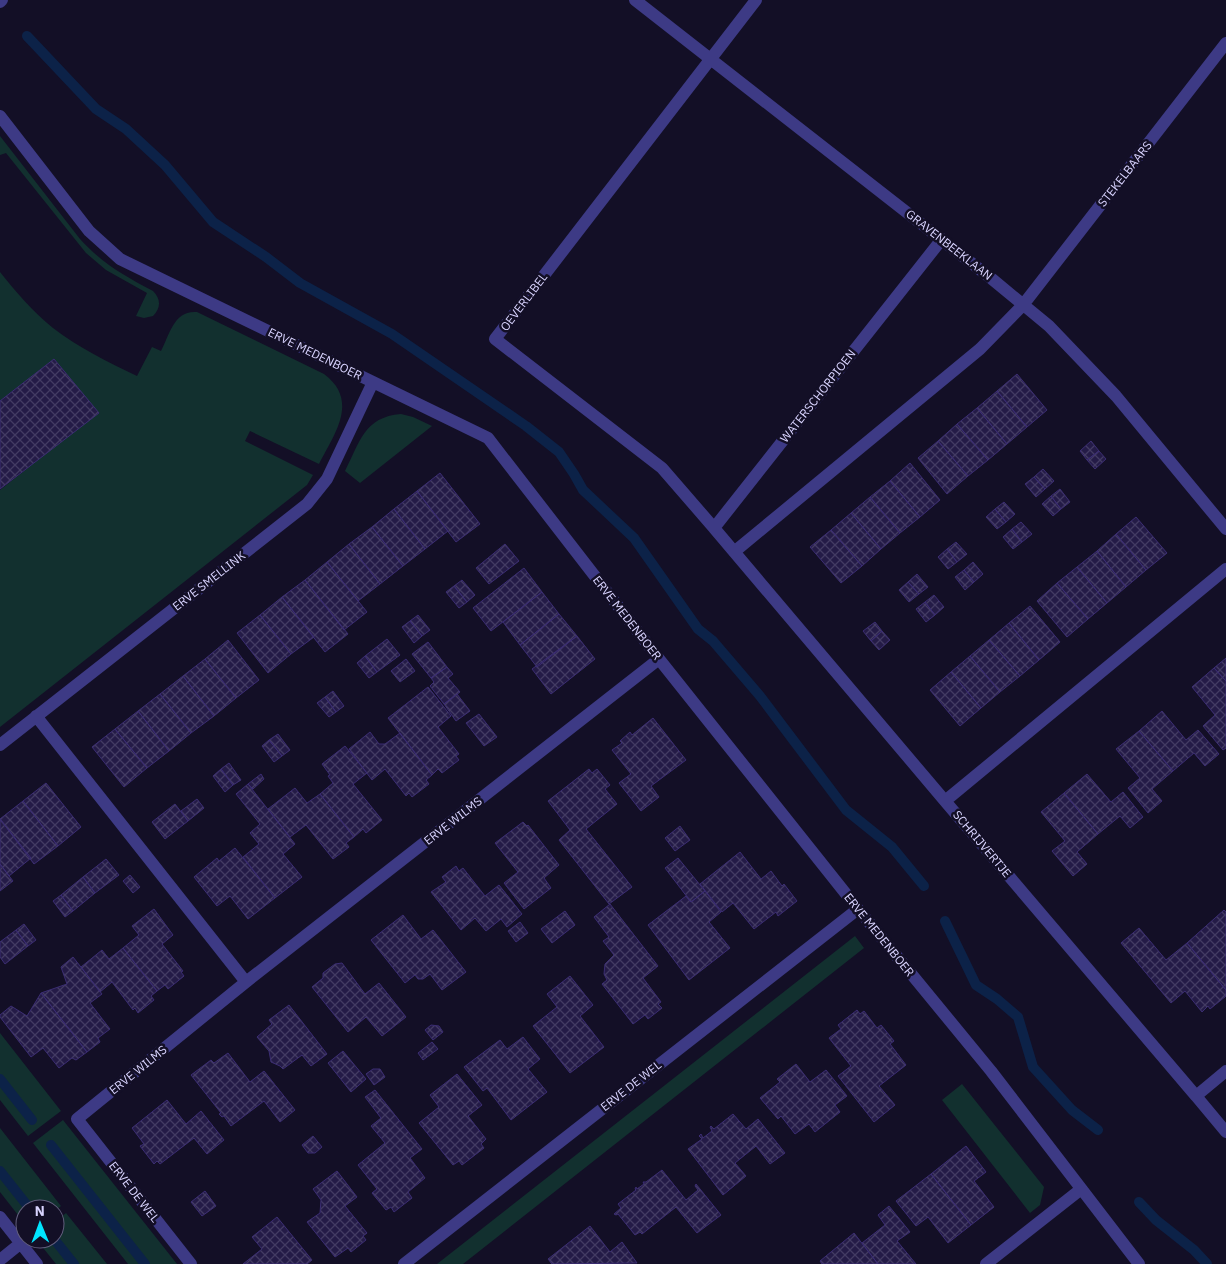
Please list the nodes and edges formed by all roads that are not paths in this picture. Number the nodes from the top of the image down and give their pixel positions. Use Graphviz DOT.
graph roads {
  1 [pos="635,0"];
  2 [pos="756,0"];
  3 [pos="1226,42"];
  4 [pos="710,58"];
  5 [pos="0,116"];
  6 [pos="942,240"];
  7 [pos="1024,305"];
  8 [pos="374,382"];
  9 [pos="714,528"];
  10 [pos="1226,529"];
  11 [pos="734,552"];
  12 [pos="1226,569"];
  13 [pos="659,659"];
  14 [pos="36,716"];
  15 [pos="0,745"];
  16 [pos="945,801"];
  17 [pos="858,909"];
  18 [pos="246,982"];
  19 [pos="1226,1071"];
  20 [pos="1196,1096"];
  21 [pos="77,1119"];
  22 [pos="1226,1132"];
  23 [pos="1080,1190"];
  24 [pos="0,1217"];
  25 [pos="15,1236"];
  26 [pos="15,1249"];
  27 [pos="25,1249"];
  28 [pos="0,1260"];
  29 [pos="37,1264"];
  30 [pos="191,1264"];
  31 [pos="404,1264"];
  32 [pos="986,1264"];
  33 [pos="1139,1264"];
  1 -- 4 [label="street, GRAVENBEEKLAAN"];
  2 -- 4 [label="street"];
  3 -- 7 [label="street, STEKELBAARS"];
  4 -- 6 [label="street, GRAVENBEEKLAAN"];
  4 -- 9 [label="street, OEVERLIBEL"];
  5 -- 8 [label="street, ERVE MEDENBOER"];
  6 -- 7 [label="street, GRAVENBEEKLAAN"];
  6 -- 9 [label="street, WATERSCHORPIOEN"];
  7 -- 10 [label="street, GRAVENBEEKLAAN"];
  7 -- 11 [label="street"];
  8 -- 13 [label="street, ERVE MEDENBOER"];
  8 -- 14 [label="street, ERVE SMELLINK"];
  9 -- 11 [label="street"];
  11 -- 16 [label="street"];
  12 -- 16 [label="street, SCHRIJVERTJE"];
  13 -- 17 [label="street, ERVE MEDENBOER"];
  13 -- 18 [label="street, ERVE WILMS"];
  14 -- 15 [label="street, ERVE SMELLINK"];
  14 -- 18 [label="street"];
  16 -- 20 [label="street, SCHRIJVERTJE"];
  17 -- 23 [label="street, ERVE MEDENBOER"];
  17 -- 31 [label="street, ERVE DE WEL"];
  18 -- 21 [label="street, ERVE WILMS"];
  19 -- 20 [label="street"];
  20 -- 22 [label="street, SCHRIJVERTJE"];
  21 -- 30 [label="street, ERVE DE WEL"];
  23 -- 32 [label="street"];
  23 -- 33 [label="street, ERVE MEDENBOER"];
  24 -- 25 [label="street"];
  26 -- 28 [label="street"];
  27 -- 29 [label="street"];
}
